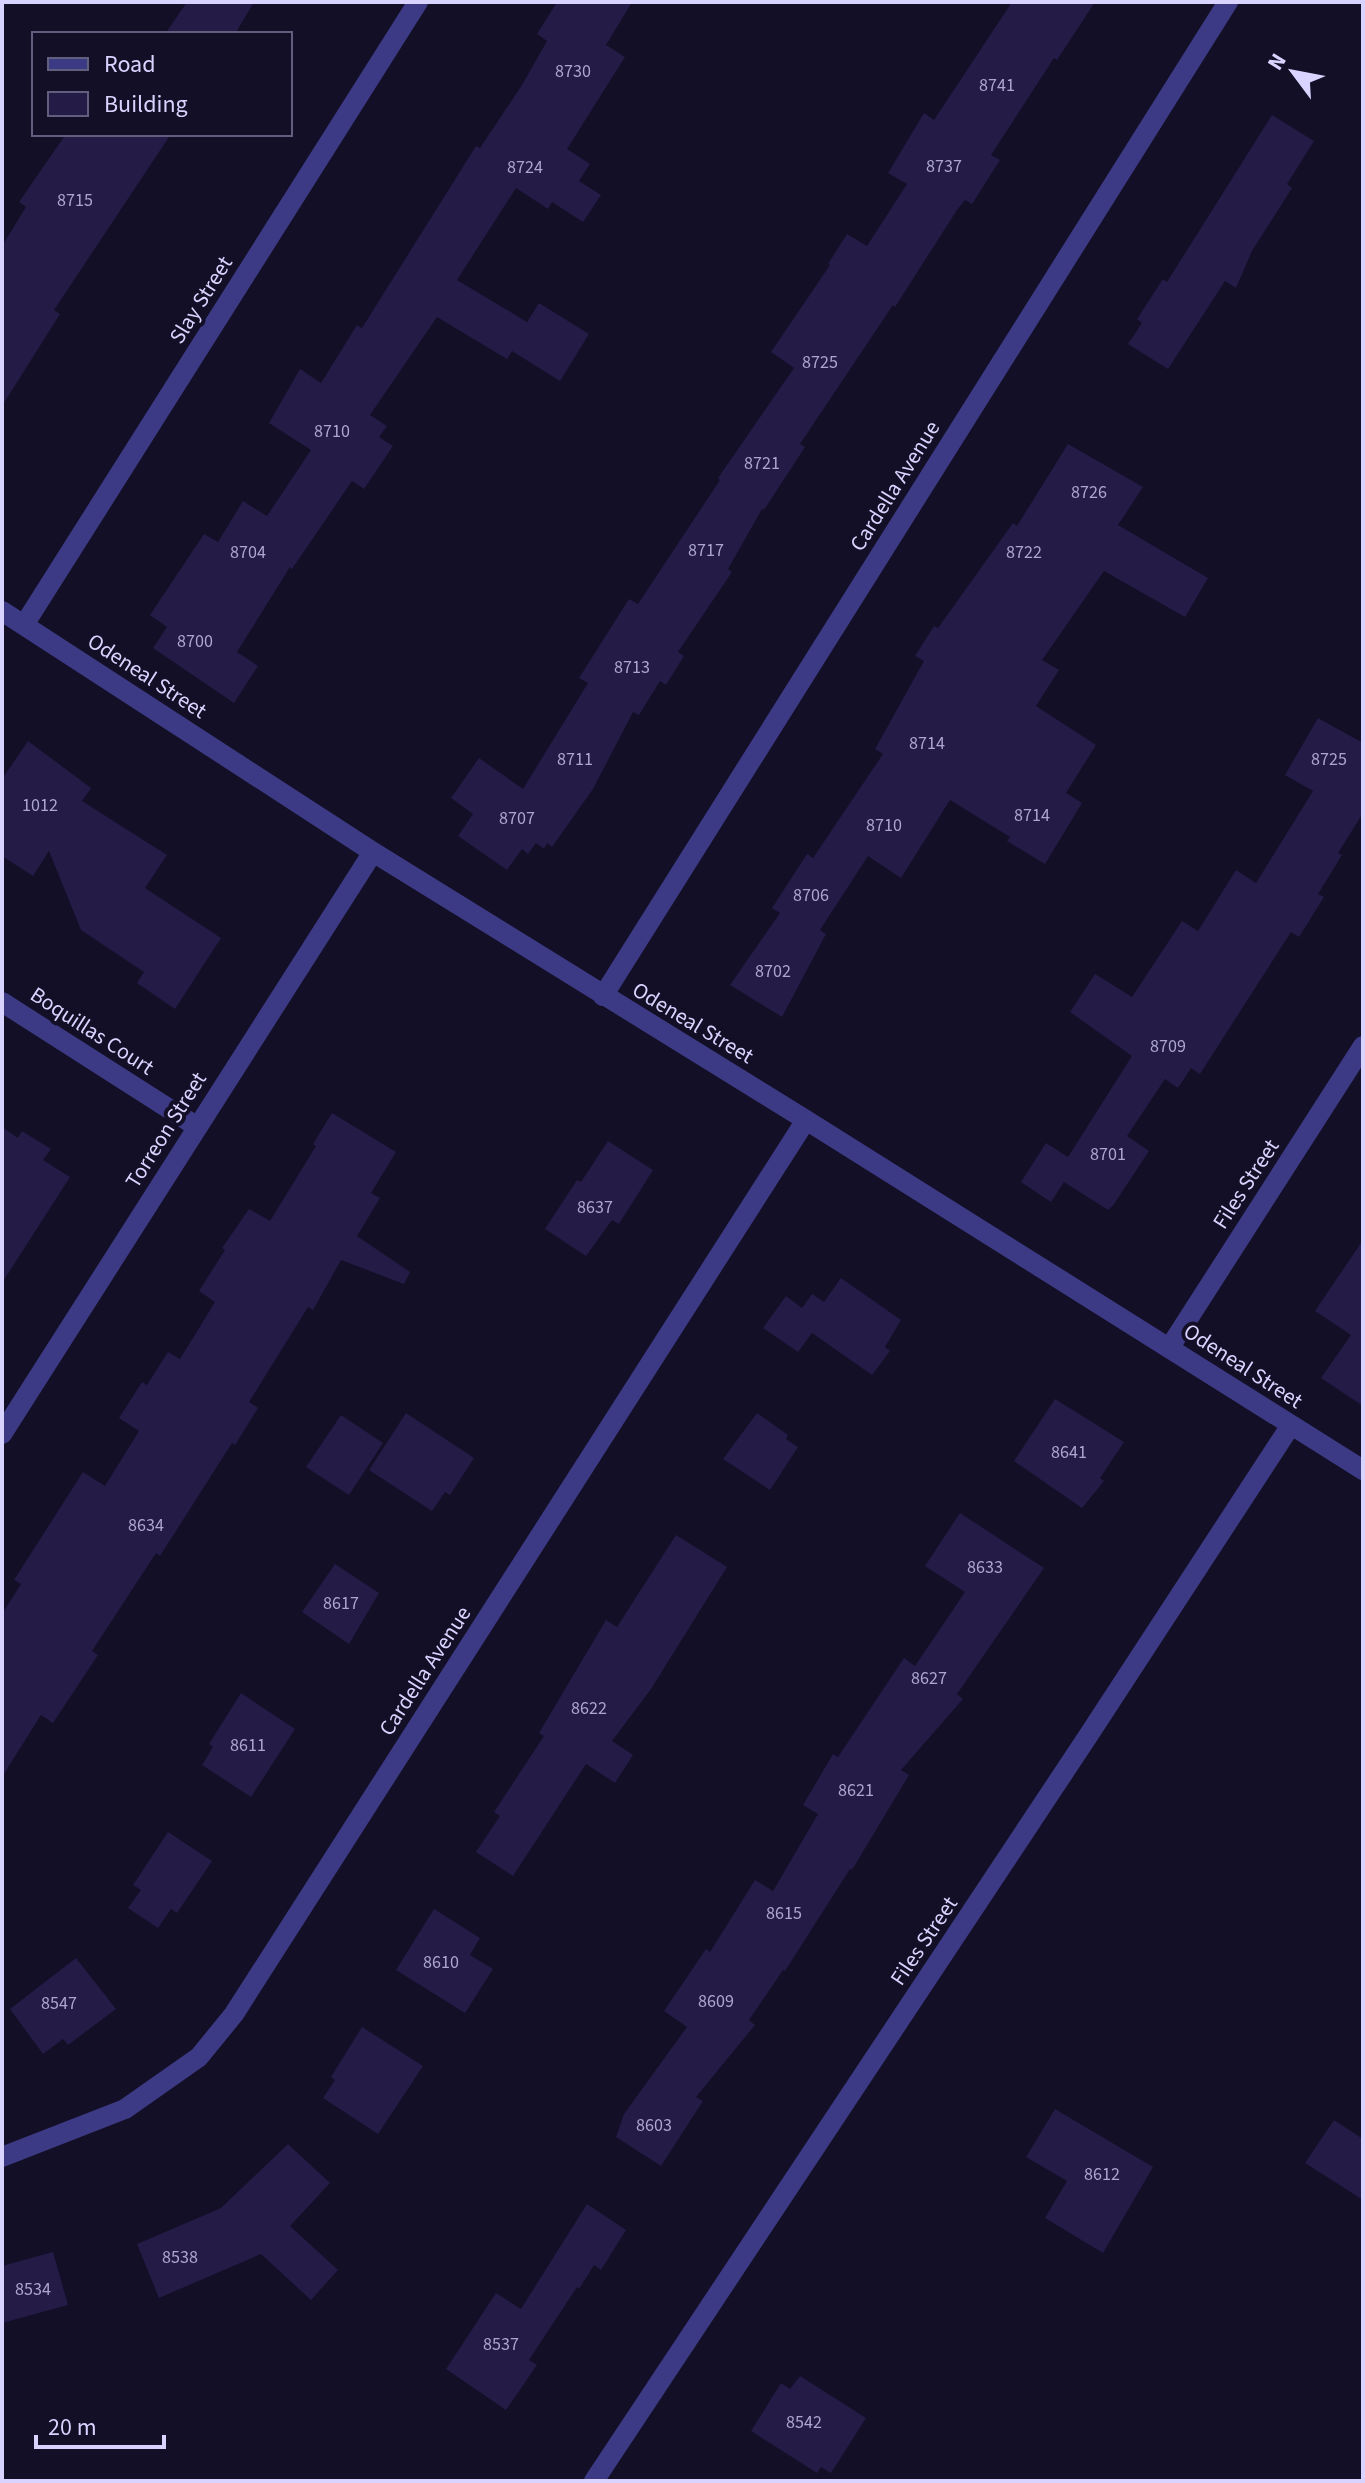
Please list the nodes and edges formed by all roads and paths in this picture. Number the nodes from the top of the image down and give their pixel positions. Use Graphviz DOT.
graph roads {
  1 [pos="418,2"];
  2 [pos="1228,2"];
  3 [pos="2,611"];
  4 [pos="24,625"];
  5 [pos="373,852"];
  6 [pos="603,996"];
  7 [pos="2,1002"];
  8 [pos="1363,1046"];
  9 [pos="806,1120"];
  10 [pos="196,1126"];
  11 [pos="1170,1347"];
  12 [pos="1291,1425"];
  13 [pos="2,1434"];
  14 [pos="1363,1470"];
  15 [pos="2,2157"];
  16 [pos="594,2481"];
  1 -- 4 [label="street, Slay Street"];
  2 -- 6 [label="street, Cardella Avenue"];
  3 -- 4 [label="street, Odeneal Street"];
  4 -- 5 [label="street, Odeneal Street"];
  5 -- 6 [label="street, Odeneal Street"];
  5 -- 10 [label="street, Torreon Street"];
  6 -- 9 [label="street, Odeneal Street"];
  7 -- 10 [label="street, Boquillas Court"];
  8 -- 11 [label="street, Files Street"];
  9 -- 11 [label="street, Odeneal Street"];
  9 -- 15 [label="street, Cardella Avenue"];
  10 -- 13 [label="street, Torreon Street"];
  11 -- 12 [label="street, Odeneal Street"];
  12 -- 14 [label="street, Odeneal Street"];
  12 -- 16 [label="street, Files Street"];
}
